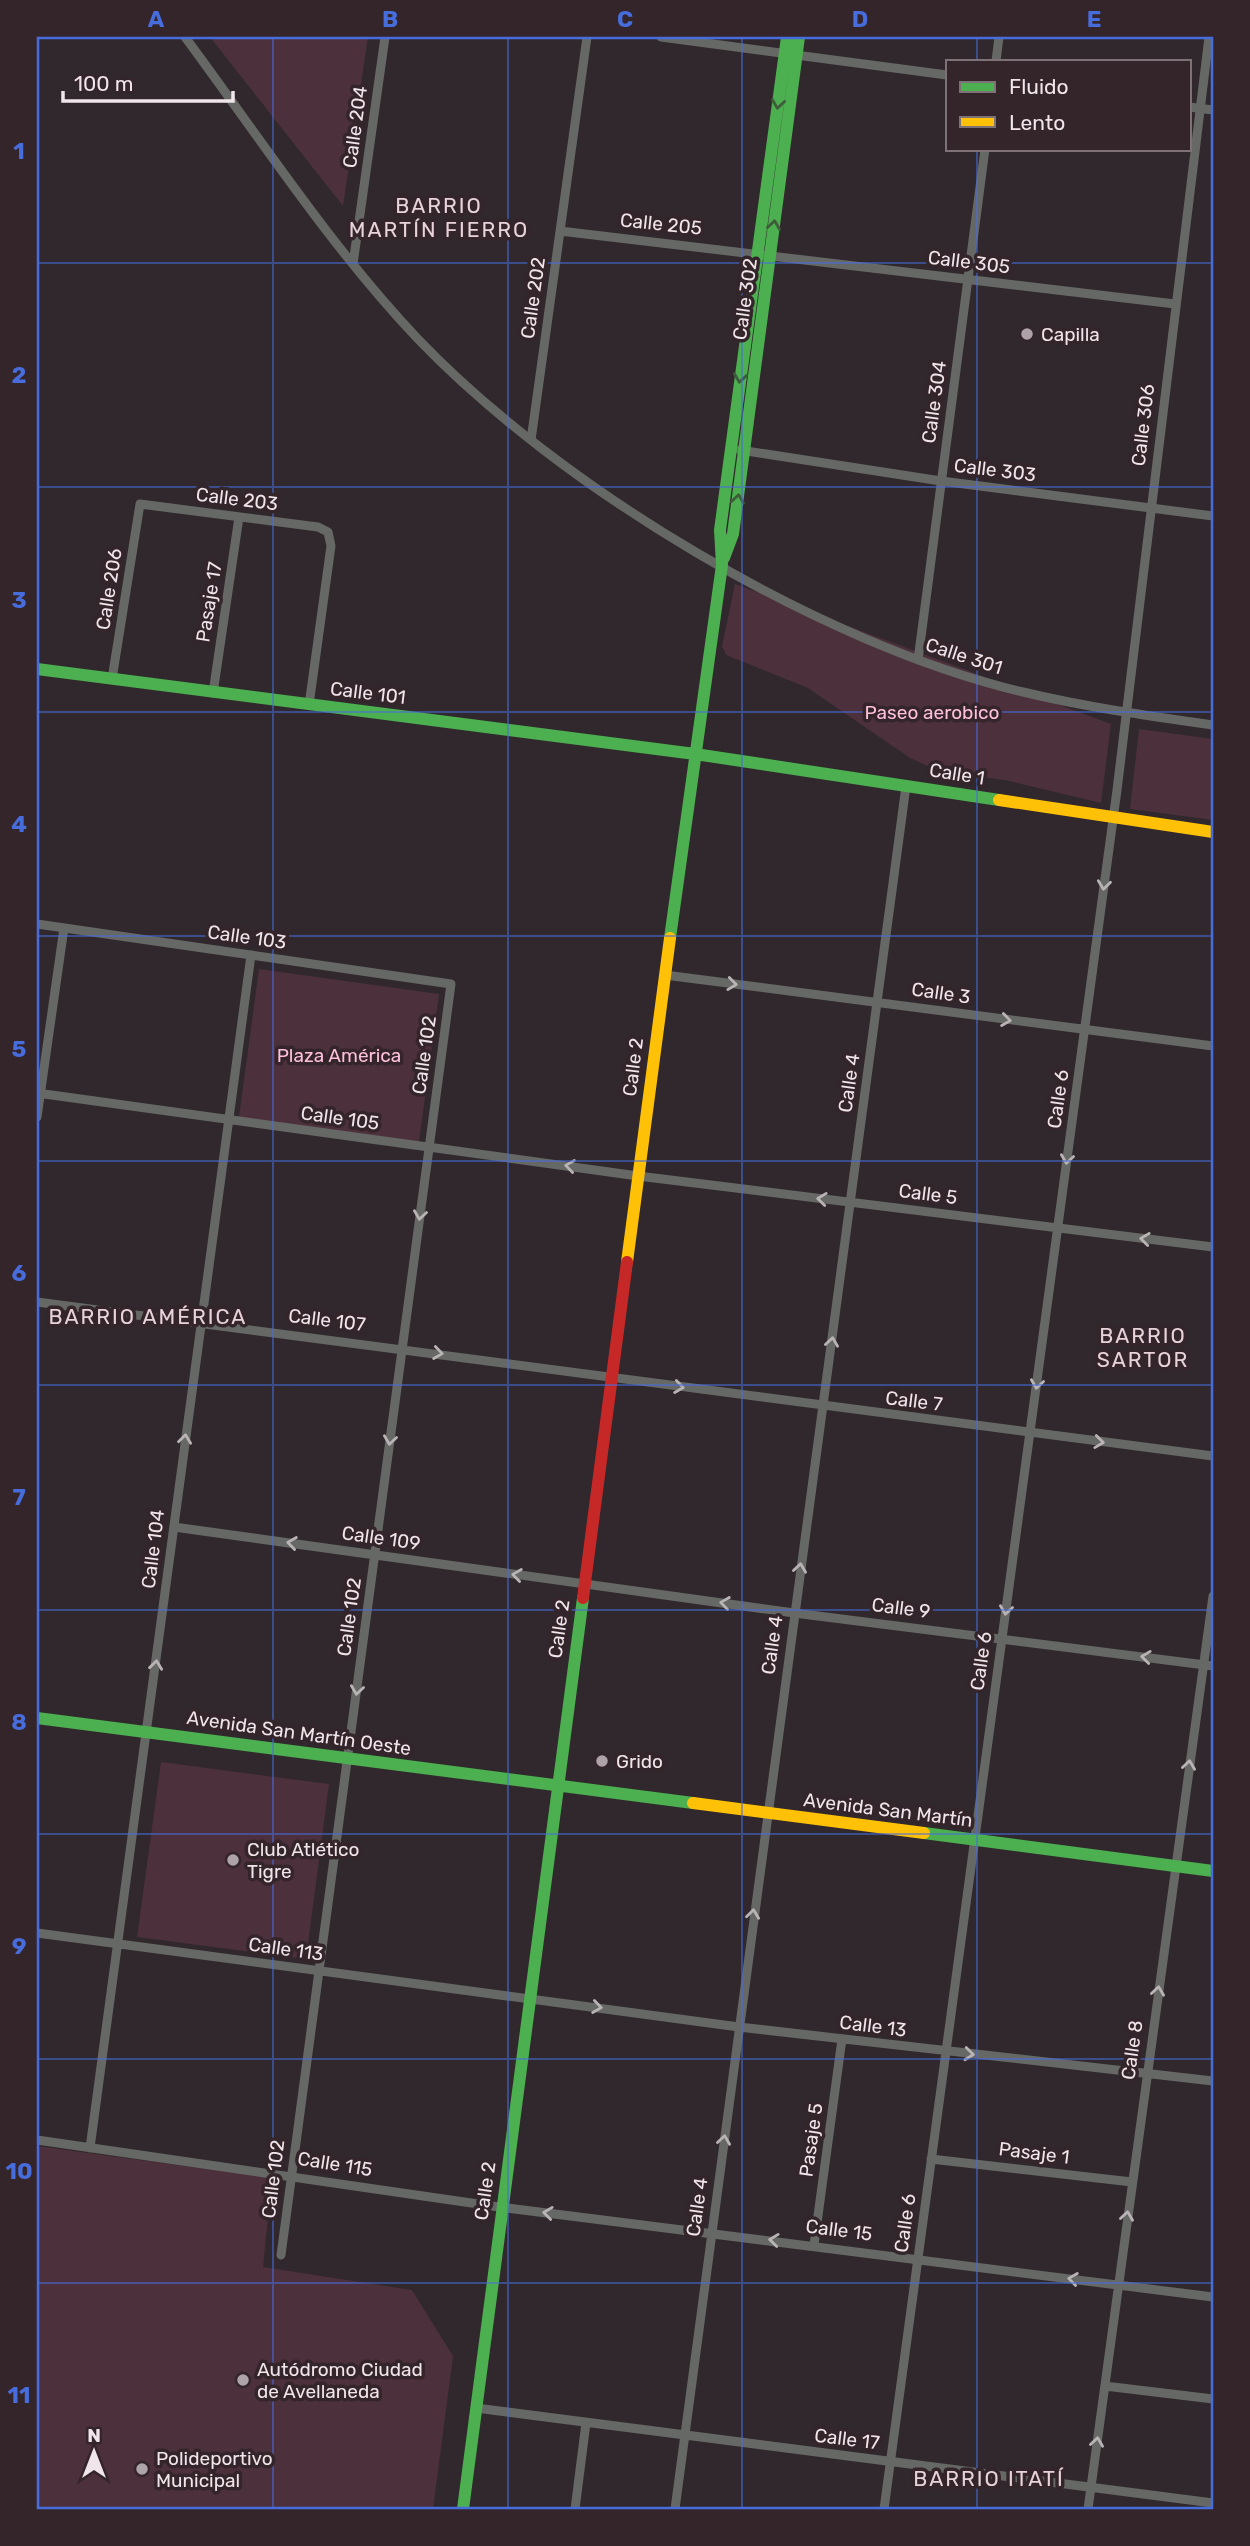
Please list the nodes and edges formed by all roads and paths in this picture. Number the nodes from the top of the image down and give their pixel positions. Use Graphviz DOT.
graph roads {
  1 [pos="185,37"];
  2 [pos="385,37"];
  3 [pos="587,37"];
  4 [pos="661,37"];
  5 [pos="787,37"];
  6 [pos="799,37"];
  7 [pos="999,37"];
  8 [pos="1209,37"];
  9 [pos="791,54"];
  10 [pos="996,60"];
  11 [pos="946,75"];
  12 [pos="1190,107"];
  13 [pos="1200,108"];
  14 [pos="1213,110"];
  15 [pos="985,150"];
  16 [pos="560,231"];
  17 [pos="764,253"];
  18 [pos="353,264"];
  19 [pos="968,279"];
  20 [pos="1175,304"];
  21 [pos="531,440"];
  22 [pos="737,450"];
  23 [pos="941,481"];
  24 [pos="140,504"];
  25 [pos="1150,508"];
  26 [pos="1213,516"];
  27 [pos="239,517"];
  28 [pos="722,565"];
  29 [pos="918,660"];
  30 [pos="37,669"];
  31 [pos="112,679"];
  32 [pos="213,692"];
  33 [pos="309,705"];
  34 [pos="1125,713"];
  35 [pos="1213,725"];
  36 [pos="695,754"];
  37 [pos="906,786"];
  38 [pos="1113,817"];
  39 [pos="1213,832"];
  40 [pos="37,924"];
  41 [pos="64,928"];
  42 [pos="251,955"];
  43 [pos="664,975"];
  44 [pos="452,984"];
  45 [pos="877,1002"];
  46 [pos="1085,1031"];
  47 [pos="1213,1046"];
  48 [pos="38,1093"];
  49 [pos="37,1117"];
  50 [pos="228,1121"];
  51 [pos="429,1147"];
  52 [pos="638,1176"];
  53 [pos="850,1202"];
  54 [pos="1058,1228"];
  55 [pos="1213,1247"];
  56 [pos="37,1302"];
  57 [pos="200,1322"];
  58 [pos="402,1348"];
  59 [pos="611,1378"];
  60 [pos="823,1407"];
  61 [pos="1030,1434"];
  62 [pos="1213,1455"];
  63 [pos="174,1527"];
  64 [pos="375,1555"];
  65 [pos="584,1584"];
  66 [pos="1213,1595"];
  67 [pos="794,1613"];
  68 [pos="1002,1638"];
  69 [pos="1208,1665"];
  70 [pos="37,1718"];
  71 [pos="147,1732"];
  72 [pos="348,1759"];
  73 [pos="557,1787"];
  74 [pos="766,1814"];
  75 [pos="974,1840"];
  76 [pos="1175,1866"];
  77 [pos="1213,1871"];
  78 [pos="37,1933"];
  79 [pos="118,1944"];
  80 [pos="319,1971"];
  81 [pos="530,1998"];
  82 [pos="739,2027"];
  83 [pos="842,2039"];
  84 [pos="946,2052"];
  85 [pos="1147,2073"];
  86 [pos="1213,2081"];
  87 [pos="37,2140"];
  88 [pos="90,2148"];
  89 [pos="931,2159"];
  90 [pos="290,2175"];
  91 [pos="1132,2182"];
  92 [pos="502,2207"];
  93 [pos="712,2232"];
  94 [pos="814,2245"];
  95 [pos="281,2255"];
  96 [pos="918,2258"];
  97 [pos="1118,2285"];
  98 [pos="1213,2297"];
  99 [pos="1105,2386"];
  100 [pos="1213,2399"];
  101 [pos="476,2408"];
  102 [pos="586,2423"];
  103 [pos="684,2436"];
  104 [pos="890,2462"];
  105 [pos="1090,2490"];
  106 [pos="1213,2503"];
  107 [pos="463,2509"];
  108 [pos="575,2509"];
  109 [pos="675,2509"];
  110 [pos="884,2509"];
  111 [pos="1088,2509"];
  1 -- 18 [label="street, Calle 301"];
  2 -- 18 [label="street, Calle 204"];
  3 -- 16 [label="street, Calle 202"];
  4 -- 9 [label="street"];
  5 -- 9 [label="street, Calle 302"];
  6 -- 9 [label="street, Calle 302"];
  7 -- 10 [label="street"];
  8 -- 13 [label="street, Calle 306"];
  9 -- 11 [label="street"];
  9 -- 17 [label="street, Calle 302"];
  12 -- 13 [label="street"];
  13 -- 14 [label="street"];
  13 -- 20 [label="street, Calle 306"];
  15 -- 19 [label="street, Calle 304"];
  16 -- 17 [label="street, Calle 205"];
  16 -- 21 [label="street, Calle 202"];
  17 -- 19 [label="street, Calle 305"];
  17 -- 22 [label="street, Calle 302"];
  18 -- 21 [label="street, Calle 301"];
  19 -- 20 [label="street, Calle 305"];
  19 -- 23 [label="street, Calle 304"];
  20 -- 25 [label="street, Calle 306"];
  21 -- 28 [label="street, Calle 301"];
  22 -- 23 [label="street, Calle 303"];
  22 -- 28 [label="street, Calle 302"];
  23 -- 25 [label="street, Calle 303"];
  23 -- 29 [label="street, Calle 304"];
  24 -- 27 [label="street, Calle 203"];
  24 -- 31 [label="street, Calle 206"];
  25 -- 26 [label="street, Calle 303"];
  25 -- 34 [label="street, Calle 306"];
  27 -- 32 [label="street, Pasaje 17"];
  27 -- 33 [label="street, Calle 203"];
  28 -- 29 [label="street, Calle 301"];
  28 -- 36 [label="street, Calle 302"];
  29 -- 34 [label="street, Calle 301"];
  30 -- 31 [label="street, Calle 101"];
  31 -- 32 [label="street, Calle 101"];
  32 -- 33 [label="street, Calle 101"];
  33 -- 36 [label="street, Calle 101"];
  34 -- 35 [label="street, Calle 301"];
  34 -- 38 [label="street, Calle 306"];
  36 -- 37 [label="street, Calle 1"];
  36 -- 43 [label="street, Calle 2"];
  37 -- 38 [label="street, Calle 1"];
  37 -- 45 [label="street, Calle 4"];
  38 -- 39 [label="street, Calle 1"];
  38 -- 46 [label="street, Calle 6, one-way"];
  40 -- 41 [label="street, Calle 103"];
  41 -- 42 [label="street, Calle 103"];
  41 -- 48 [label="street"];
  42 -- 44 [label="street, Calle 103"];
  42 -- 50 [label="street, Calle 104"];
  43 -- 45 [label="street, Calle 3, one-way"];
  43 -- 52 [label="street, Calle 2"];
  44 -- 51 [label="street, Calle 102"];
  45 -- 46 [label="street, Calle 3, one-way"];
  45 -- 53 [label="street, Calle 4"];
  46 -- 47 [label="street, Calle 3"];
  46 -- 54 [label="street, Calle 6, one-way"];
  48 -- 49 [label="street"];
  48 -- 50 [label="street, Calle 105"];
  50 -- 51 [label="street, Calle 105"];
  50 -- 57 [label="street, Calle 104"];
  52 -- 51 [label="street, Calle 105, one-way"];
  51 -- 58 [label="street, Calle 102, one-way"];
  53 -- 52 [label="street, Calle 5, one-way"];
  52 -- 59 [label="street, Calle 2"];
  53 -- 54 [label="street, Calle 5"];
  60 -- 53 [label="street, Calle 4, one-way"];
  55 -- 54 [label="street, Calle 5, one-way"];
  54 -- 61 [label="street, Calle 6, one-way"];
  56 -- 57 [label="street, Calle 107"];
  57 -- 58 [label="street, Calle 107"];
  63 -- 57 [label="street, Calle 104, one-way"];
  58 -- 59 [label="street, Calle 107, one-way"];
  58 -- 64 [label="street, Calle 102, one-way"];
  59 -- 60 [label="street, Calle 7, one-way"];
  59 -- 65 [label="street, Calle 2"];
  60 -- 61 [label="street, Calle 7"];
  67 -- 60 [label="street, Calle 4, one-way"];
  61 -- 62 [label="street, Calle 7, one-way"];
  61 -- 68 [label="street, Calle 6, one-way"];
  64 -- 63 [label="street, Calle 109, one-way"];
  71 -- 63 [label="street, Calle 104, one-way"];
  65 -- 64 [label="street, Calle 109, one-way"];
  64 -- 72 [label="street, Calle 102, one-way"];
  67 -- 65 [label="street, Calle 9, one-way"];
  65 -- 73 [label="street, Calle 2"];
  66 -- 69 [label="street, Calle 8"];
  67 -- 68 [label="street, Calle 9"];
  67 -- 74 [label="street, Calle 4"];
  69 -- 68 [label="street, Calle 9, one-way"];
  68 -- 75 [label="street, Calle 6"];
  76 -- 69 [label="street, Calle 8, one-way"];
  70 -- 71 [label="street, Avenida San Martín Oeste"];
  71 -- 72 [label="street, Avenida San Martín Oeste"];
  71 -- 79 [label="street, Calle 104"];
  72 -- 73 [label="street, Avenida San Martín Oeste"];
  72 -- 80 [label="street, Calle 102"];
  73 -- 74 [label="street, Avenida San Martín"];
  73 -- 81 [label="street, Calle 2"];
  74 -- 75 [label="street, Avenida San Martín"];
  82 -- 74 [label="street, Calle 4, one-way"];
  75 -- 76 [label="street, Avenida San Martín"];
  75 -- 84 [label="street, Calle 6"];
  76 -- 77 [label="street, Avenida San Martín"];
  85 -- 76 [label="street, Calle 8, one-way"];
  78 -- 79 [label="street, Calle 113"];
  79 -- 80 [label="street, Calle 113"];
  79 -- 88 [label="street, Calle 104"];
  80 -- 81 [label="street, Calle 113"];
  80 -- 90 [label="street, Calle 102"];
  81 -- 82 [label="street, Calle 13, one-way"];
  81 -- 92 [label="street, Calle 2"];
  82 -- 83 [label="street, Calle 13"];
  93 -- 82 [label="street, Calle 4, one-way"];
  83 -- 84 [label="street, Calle 13"];
  83 -- 94 [label="street, Pasaje 5"];
  84 -- 85 [label="street, Calle 13, one-way"];
  84 -- 89 [label="street, Calle 6"];
  85 -- 86 [label="street, Calle 13"];
  85 -- 91 [label="street, Calle 8"];
  87 -- 88 [label="street, Calle 115"];
  88 -- 90 [label="street, Calle 115"];
  89 -- 91 [label="street, Pasaje 1"];
  89 -- 96 [label="street, Calle 6"];
  90 -- 92 [label="street, Calle 115"];
  90 -- 95 [label="street, Calle 102"];
  97 -- 91 [label="street, Calle 8, one-way"];
  93 -- 92 [label="street, Calle 15, one-way"];
  92 -- 101 [label="street, Calle 2"];
  94 -- 93 [label="street, Calle 15, one-way"];
  93 -- 103 [label="street, Calle 4"];
  94 -- 96 [label="street, Calle 15"];
  97 -- 96 [label="street, Calle 15, one-way"];
  96 -- 104 [label="street, Calle 6"];
  97 -- 98 [label="street, Calle 15"];
  97 -- 99 [label="street, Calle 8"];
  99 -- 100 [label="street"];
  105 -- 99 [label="street, Calle 8, one-way"];
  101 -- 102 [label="street, Calle 17"];
  101 -- 107 [label="street, Calle 2"];
  102 -- 103 [label="street, Calle 17"];
  102 -- 108 [label="street"];
  103 -- 104 [label="street, Calle 17"];
  103 -- 109 [label="street, Calle 4"];
  104 -- 105 [label="street, Calle 17"];
  104 -- 110 [label="street, Calle 6"];
  105 -- 106 [label="street, Calle 17"];
  105 -- 111 [label="street, Calle 8"];
}
